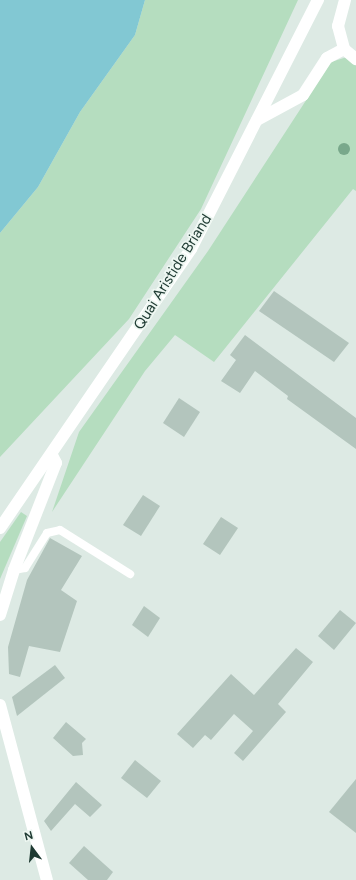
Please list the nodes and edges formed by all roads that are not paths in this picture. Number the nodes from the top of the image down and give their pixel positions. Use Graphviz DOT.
graph roads {
  1 [pos="318,0"];
  2 [pos="345,0"];
  3 [pos="344,49"];
  4 [pos="356,59"];
  5 [pos="257,120"];
  6 [pos="52,455"];
  7 [pos="0,528"];
  8 [pos="14,570"];
  9 [pos="130,574"];
  10 [pos="0,615"];
  11 [pos="0,705"];
  12 [pos="47,880"];
  1 -- 5 [label="main road, Quai Aristide Briand"];
  2 -- 3 [label="main road"];
  3 -- 4 [label="main road"];
  3 -- 5 [label="main road"];
  5 -- 6 [label="main road, Quai Aristide Briand"];
  6 -- 7 [label="main road, Quai Aristide Briand"];
  6 -- 8 [label="main road"];
  8 -- 9 [label="lane"];
  8 -- 10 [label="main road"];
  11 -- 12 [label="main road"];
}
